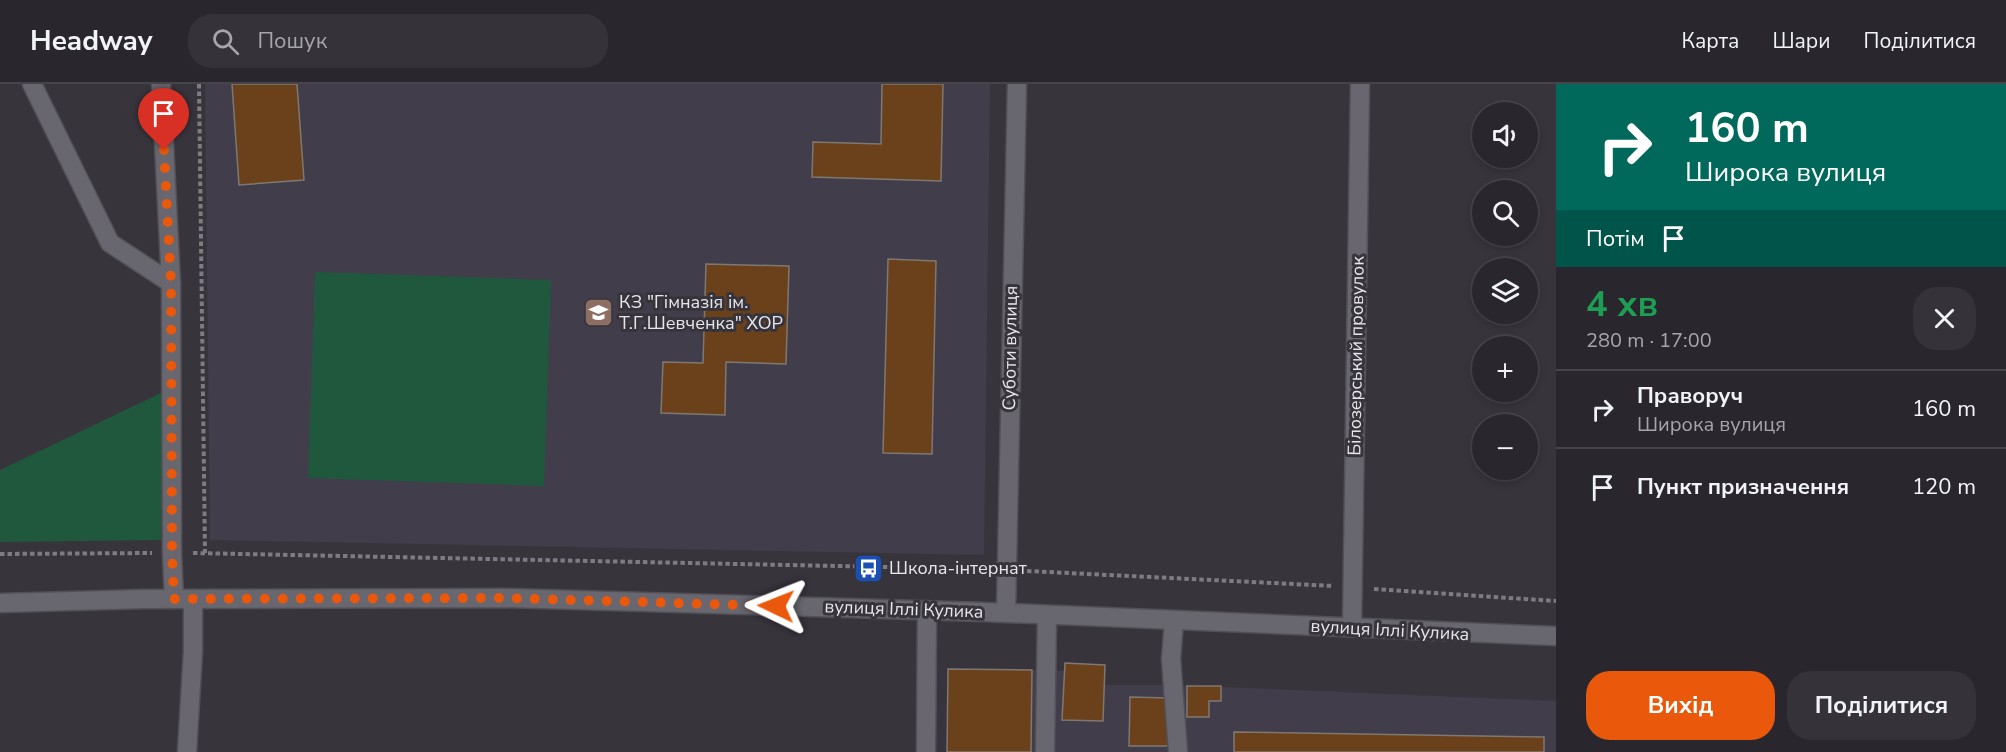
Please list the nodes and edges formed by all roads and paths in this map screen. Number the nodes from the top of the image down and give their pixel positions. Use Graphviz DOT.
graph roads {
  1 [pos="32,84"];
  2 [pos="161,84"];
  3 [pos="199,84"];
  4 [pos="1017,84"];
  5 [pos="1360,84"];
  6 [pos="171,283"];
  7 [pos="172,553"];
  8 [pos="205,553"];
  9 [pos="0,554"];
  10 [pos="1005,570"];
  11 [pos="1353,587"];
  12 [pos="174,599"];
  13 [pos="193,599"];
  14 [pos="1556,601"];
  15 [pos="0,603"];
  16 [pos="927,610"];
  17 [pos="1006,612"];
  18 [pos="1047,615"];
  19 [pos="1174,621"];
  20 [pos="1352,627"];
  21 [pos="1556,636"];
  22 [pos="187,752"];
  23 [pos="926,752"];
  24 [pos="1045,752"];
  25 [pos="1178,752"];
  1 -- 6 [label="street"];
  2 -- 6 [label="street"];
  3 -- 8 [label="path"];
  4 -- 10 [label="street, Суботи вулиця"];
  5 -- 11 [label="street, Білозерський провулок"];
  6 -- 7 [label="street"];
  7 -- 8 [label="path"];
  7 -- 9 [label="path"];
  7 -- 12 [label="street"];
  8 -- 10 [label="path"];
  10 -- 11 [label="path"];
  10 -- 17 [label="street, Суботи вулиця"];
  11 -- 14 [label="path"];
  11 -- 20 [label="street, Білозерський провулок"];
  12 -- 13 [label="street, вулиця Іллі Кулика"];
  12 -- 15 [label="street, вулиця Іллі Кулика"];
  13 -- 16 [label="street, вулиця Іллі Кулика"];
  13 -- 22 [label="street"];
  16 -- 17 [label="street, вулиця Іллі Кулика"];
  16 -- 23 [label="street"];
  17 -- 18 [label="street, вулиця Іллі Кулика"];
  18 -- 19 [label="street, вулиця Іллі Кулика"];
  18 -- 24 [label="street"];
  19 -- 20 [label="street, вулиця Іллі Кулика"];
  19 -- 25 [label="street"];
  20 -- 21 [label="street, вулиця Іллі Кулика"];
}
